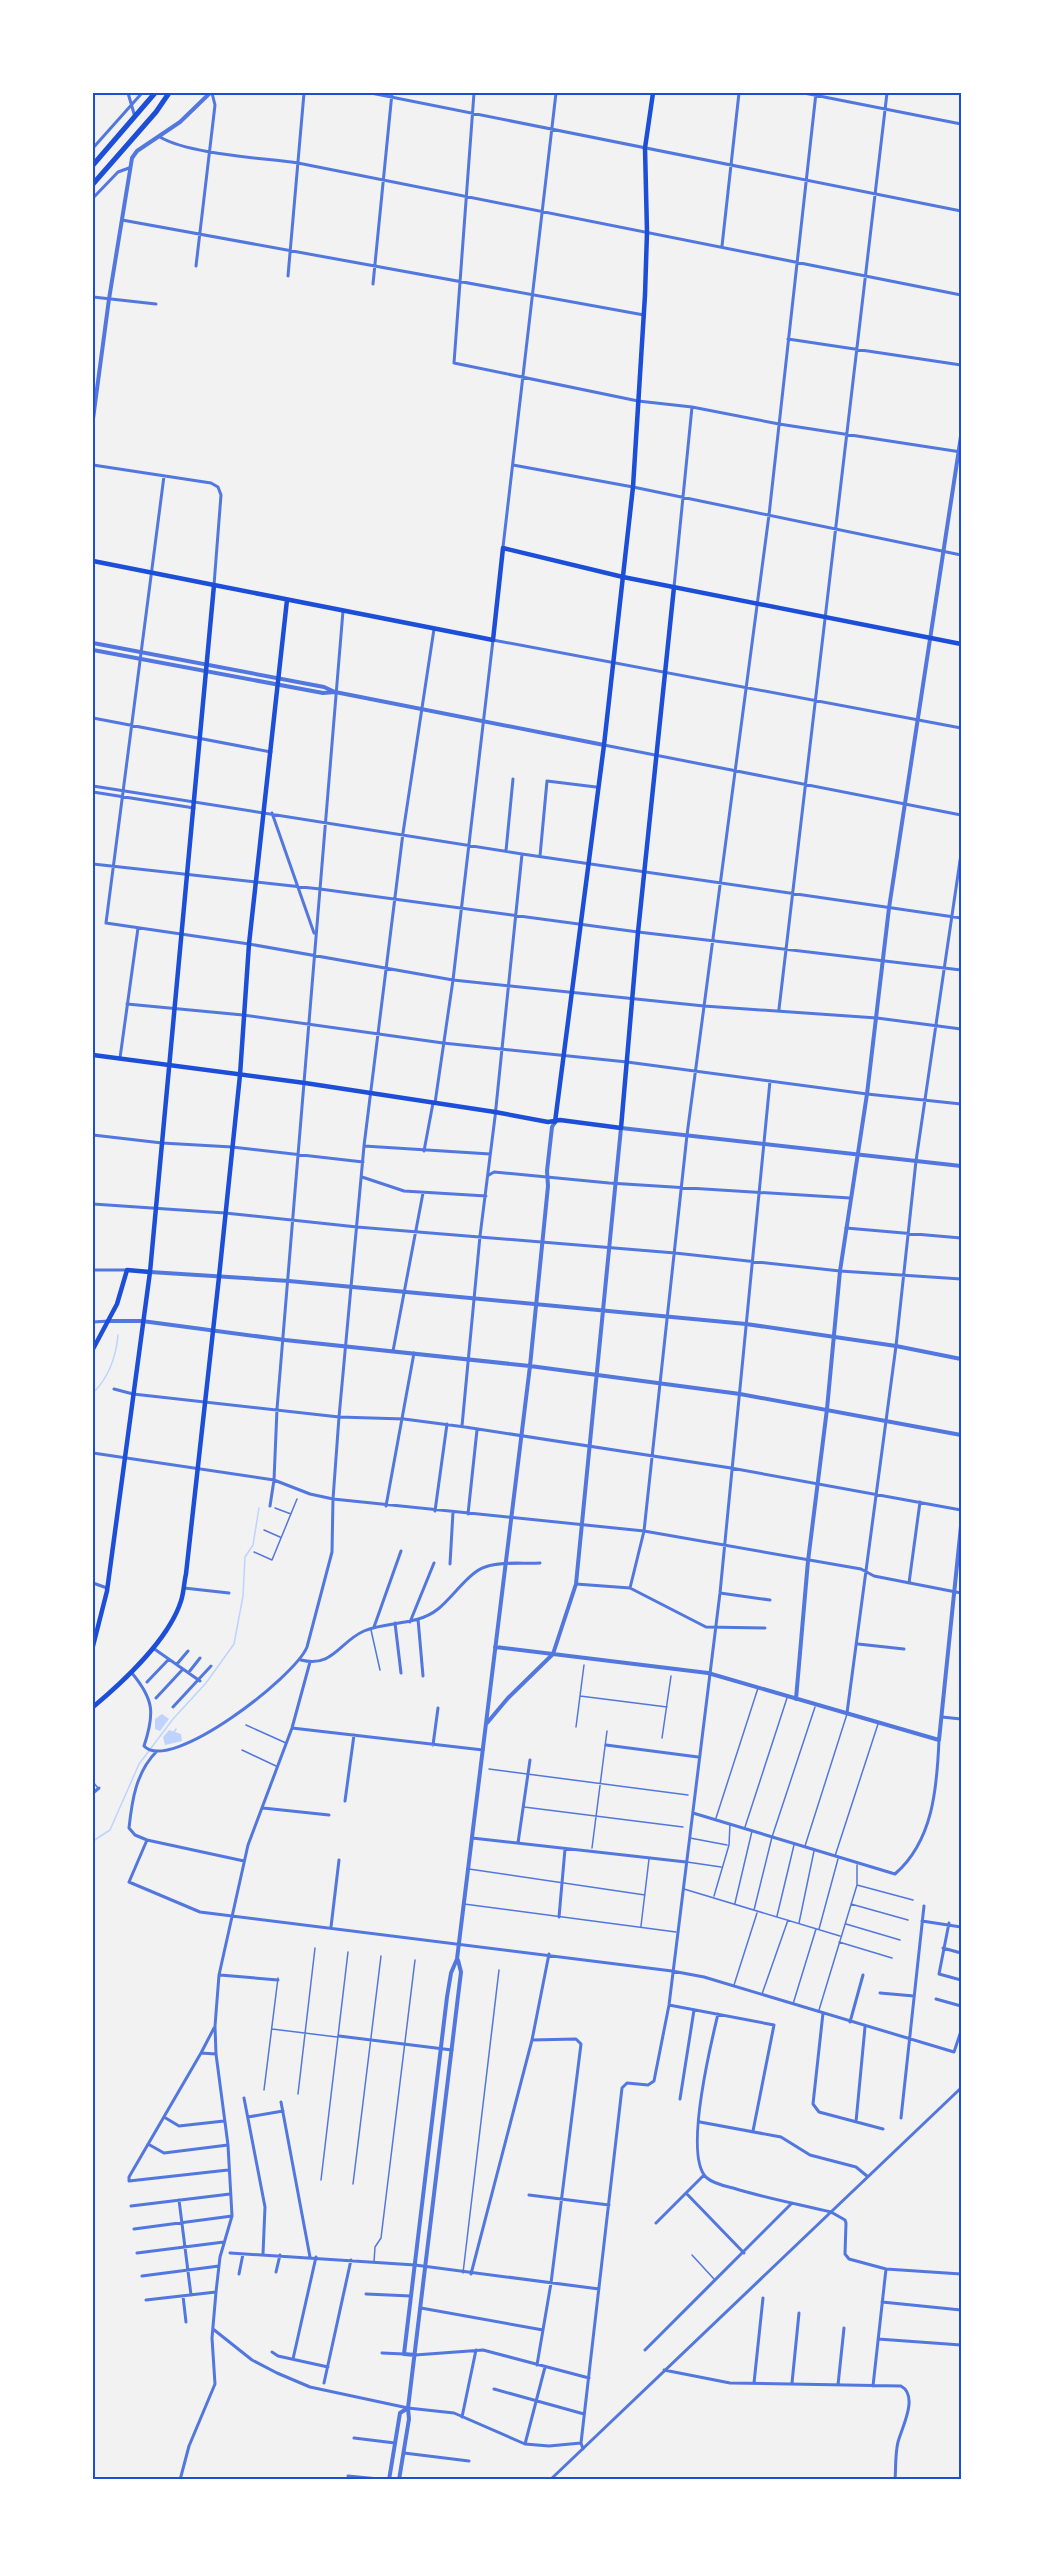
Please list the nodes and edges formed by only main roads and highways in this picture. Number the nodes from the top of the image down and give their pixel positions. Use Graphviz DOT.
graph roads {
  1 [pos="155,93"];
  2 [pos="169,93"];
  3 [pos="653,93"];
  4 [pos="135,118"];
  5 [pos="142,127"];
  6 [pos="93,165"];
  7 [pos="93,184"];
  8 [pos="93,561"];
  9 [pos="623,577"];
  10 [pos="214,585"];
  11 [pos="674,587"];
  12 [pos="287,600"];
  13 [pos="961,645"];
  14 [pos="93,1055"];
  15 [pos="169,1065"];
  16 [pos="240,1075"];
  17 [pos="555,1122"];
  18 [pos="150,1272"];
  19 [pos="93,1349"];
  20 [pos="93,1646"];
  21 [pos="93,1707"];
  1 -- 4 [label="highway"];
  2 -- 5 [label="highway"];
  3 -- 9 [label="main road"];
  4 -- 5 [label="highway"];
  4 -- 6 [label="highway"];
  5 -- 7 [label="highway"];
  8 -- 10 [label="main road"];
  9 -- 11 [label="main road"];
  9 -- 12 [label="main road"];
  9 -- 17 [label="main road"];
  10 -- 12 [label="main road"];
  10 -- 15 [label="main road"];
  11 -- 13 [label="main road"];
  11 -- 17 [label="main road"];
  12 -- 16 [label="main road"];
  14 -- 15 [label="main road"];
  15 -- 16 [label="main road"];
  15 -- 18 [label="main road"];
  16 -- 17 [label="main road"];
  16 -- 21 [label="main road"];
  18 -- 19 [label="main road"];
  18 -- 20 [label="main road"];
}
